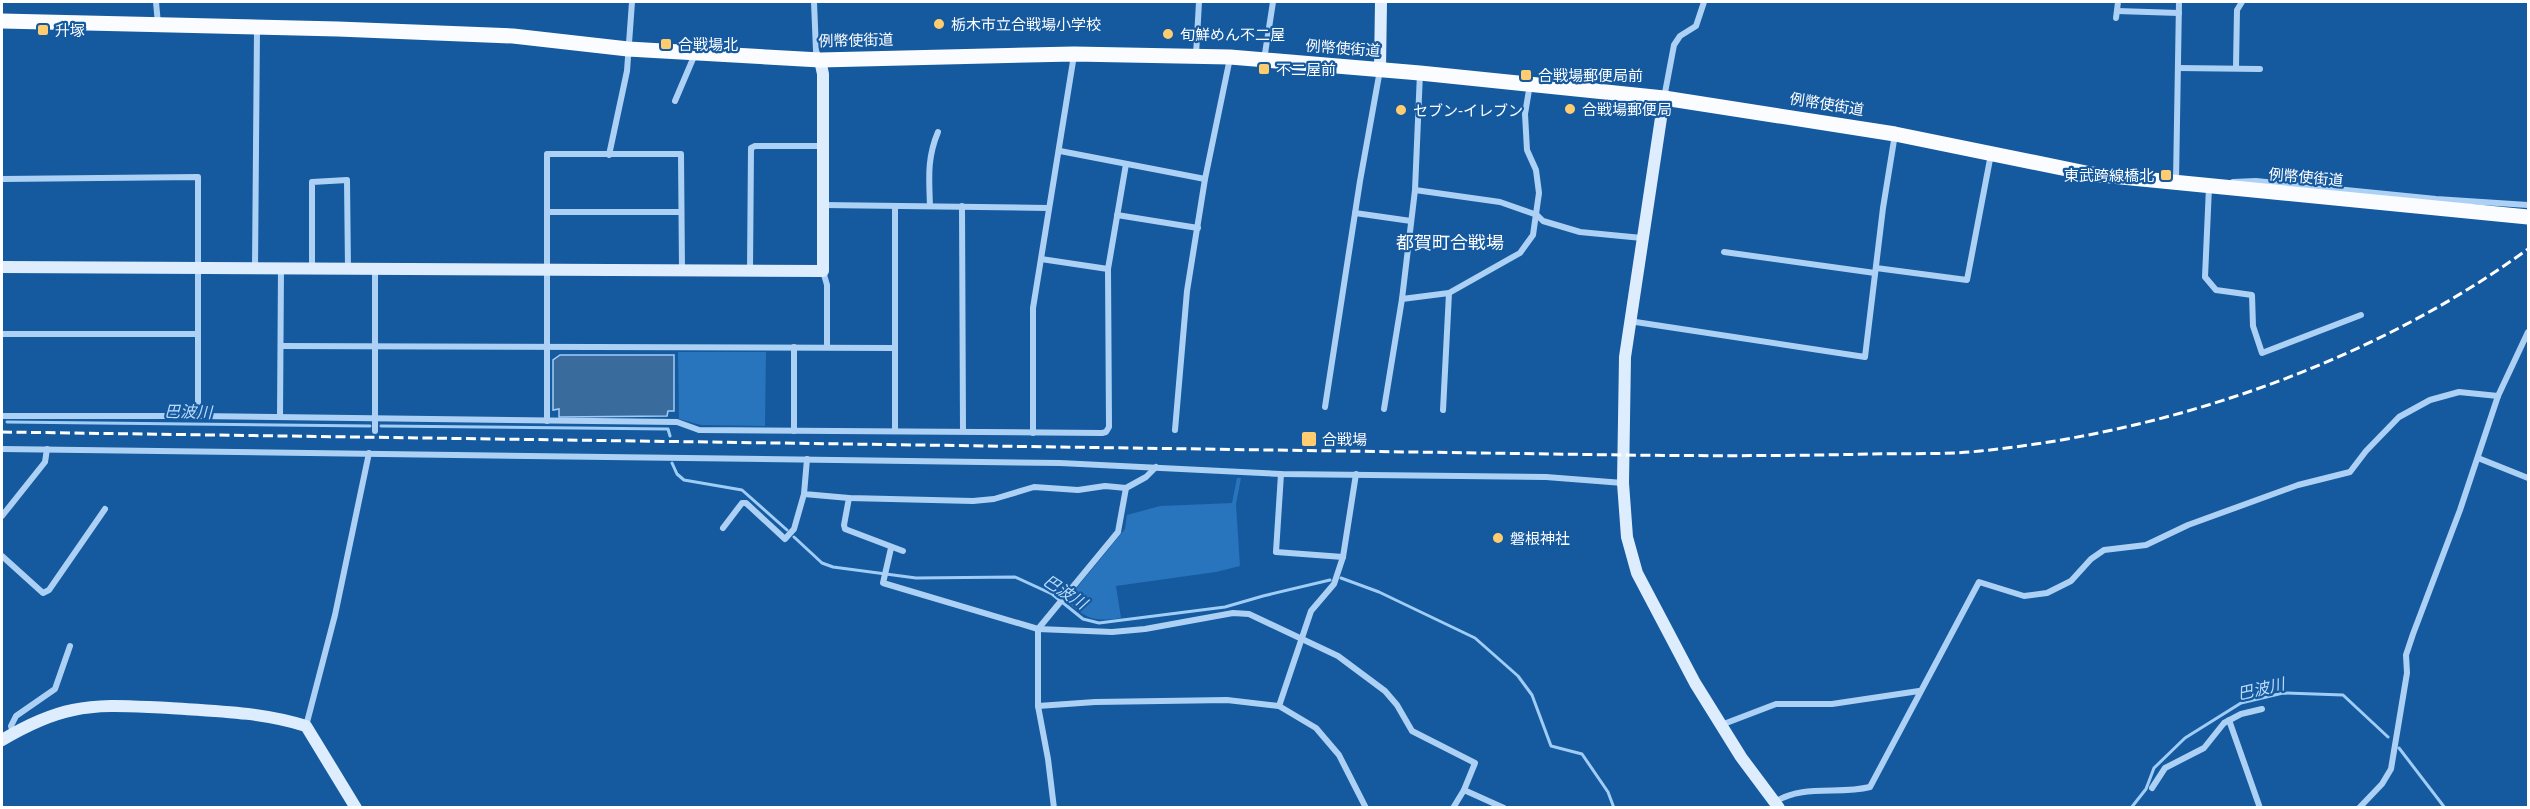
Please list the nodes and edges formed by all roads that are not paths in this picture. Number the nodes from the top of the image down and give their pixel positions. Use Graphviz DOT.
graph roads {
  1 [pos="156,2"];
  2 [pos="632,2"];
  3 [pos="814,2"];
  4 [pos="1199,2"];
  5 [pos="1273,2"];
  6 [pos="1381,2"];
  7 [pos="1704,2"];
  8 [pos="2118,2"];
  9 [pos="2179,2"];
  10 [pos="2242,2"];
  11 [pos="2179,13"];
  12 [pos="2,21"];
  13 [pos="158,24"];
  14 [pos="257,27"];
  15 [pos="628,49"];
  16 [pos="695,52"];
  17 [pos="1074,54"];
  18 [pos="1196,55"];
  19 [pos="1230,57"];
  20 [pos="819,60"];
  21 [pos="1264,60"];
  22 [pos="2236,67"];
  23 [pos="2178,68"];
  24 [pos="1380,69"];
  25 [pos="2260,69"];
  26 [pos="1420,73"];
  27 [pos="1530,84"];
  28 [pos="1664,98"];
  29 [pos="675,101"];
  30 [pos="938,132"];
  31 [pos="1895,134"];
  32 [pos="823,146"];
  33 [pos="1060,151"];
  34 [pos="1992,153"];
  35 [pos="609,155"];
  36 [pos="1126,164"];
  37 [pos="2,178"];
  38 [pos="1205,179"];
  39 [pos="2176,183"];
  40 [pos="2209,187"];
  41 [pos="1415,190"];
  42 [pos="823,205"];
  43 [pos="2529,205"];
  44 [pos="895,206"];
  45 [pos="930,206"];
  46 [pos="962,206"];
  47 [pos="1048,208"];
  48 [pos="547,212"];
  49 [pos="681,212"];
  50 [pos="1355,213"];
  51 [pos="1117,215"];
  52 [pos="1537,215"];
  53 [pos="2529,217"];
  54 [pos="1411,221"];
  55 [pos="1198,228"];
  56 [pos="1642,238"];
  57 [pos="1724,252"];
  58 [pos="1041,259"];
  59 [pos="2,267"];
  60 [pos="197,268"];
  61 [pos="255,268"];
  62 [pos="281,268"];
  63 [pos="312,268"];
  64 [pos="348,269"];
  65 [pos="1108,269"];
  66 [pos="375,270"];
  67 [pos="548,270"];
  68 [pos="682,270"];
  69 [pos="750,270"];
  70 [pos="823,271"];
  71 [pos="1876,271"];
  72 [pos="1449,293"];
  73 [pos="1402,299"];
  74 [pos="2361,315"];
  75 [pos="1629,321"];
  76 [pos="2529,332"];
  77 [pos="2,334"];
  78 [pos="197,334"];
  79 [pos="281,346"];
  80 [pos="376,347"];
  81 [pos="547,347"];
  82 [pos="794,347"];
  83 [pos="827,347"];
  84 [pos="894,348"];
  85 [pos="2498,396"];
  86 [pos="1325,407"];
  87 [pos="1384,409"];
  88 [pos="1443,410"];
  89 [pos="2,416"];
  90 [pos="198,416"];
  91 [pos="280,417"];
  92 [pos="375,419"];
  93 [pos="547,421"];
  94 [pos="895,430"];
  95 [pos="1175,430"];
  96 [pos="375,431"];
  97 [pos="794,431"];
  98 [pos="963,431"];
  99 [pos="1033,433"];
  100 [pos="2,449"];
  101 [pos="47,449"];
  102 [pos="369,453"];
  103 [pos="2478,458"];
  104 [pos="807,459"];
  105 [pos="1156,467"];
  106 [pos="1281,474"];
  107 [pos="1356,474"];
  108 [pos="2529,478"];
  109 [pos="1623,483"];
  110 [pos="1126,488"];
  111 [pos="804,494"];
  112 [pos="849,498"];
  113 [pos="105,509"];
  114 [pos="2,516"];
  115 [pos="723,528"];
  116 [pos="891,548"];
  117 [pos="903,551"];
  118 [pos="2,556"];
  119 [pos="1343,557"];
  120 [pos="1038,629"];
  121 [pos="1302,638"];
  122 [pos="70,646"];
  123 [pos="1919,691"];
  124 [pos="1038,706"];
  125 [pos="1280,706"];
  126 [pos="2262,709"];
  127 [pos="2229,720"];
  128 [pos="306,726"];
  129 [pos="1720,726"];
  130 [pos="13,733"];
  131 [pos="2,740"];
  132 [pos="2152,788"];
  133 [pos="1464,790"];
  134 [pos="1777,805"];
  135 [pos="356,807"];
  136 [pos="1054,807"];
  137 [pos="1366,807"];
  138 [pos="1453,807"];
  139 [pos="1504,807"];
  140 [pos="2260,807"];
  141 [pos="2358,807"];
  1 -- 13 [label="street"];
  2 -- 15 [label="street"];
  3 -- 20 [label="street"];
  4 -- 18 [label="street"];
  5 -- 21 [label="street"];
  6 -- 24 [label="street"];
  7 -- 28 [label="street"];
  8 -- 11 [label="street"];
  9 -- 11 [label="street"];
  10 -- 22 [label="street"];
  11 -- 23 [label="street"];
  12 -- 13 [label="main road, 例幣使街道"];
  13 -- 14 [label="main road, 例幣使街道"];
  14 -- 15 [label="main road, 例幣使街道"];
  14 -- 61 [label="street"];
  15 -- 16 [label="main road, 例幣使街道"];
  15 -- 35 [label="street"];
  16 -- 20 [label="main road, 例幣使街道"];
  16 -- 29 [label="street"];
  17 -- 18 [label="main road, 例幣使街道"];
  17 -- 20 [label="main road, 例幣使街道"];
  17 -- 33 [label="street"];
  18 -- 19 [label="main road, 例幣使街道"];
  19 -- 21 [label="main road, 例幣使街道"];
  19 -- 38 [label="street"];
  20 -- 32 [label="street"];
  21 -- 24 [label="main road, 例幣使街道"];
  22 -- 23 [label="street"];
  22 -- 25 [label="street"];
  23 -- 39 [label="street"];
  24 -- 26 [label="main road, 例幣使街道"];
  24 -- 50 [label="street"];
  26 -- 27 [label="main road, 例幣使街道"];
  26 -- 41 [label="street"];
  27 -- 28 [label="main road, 例幣使街道"];
  27 -- 52 [label="street"];
  28 -- 31 [label="main road, 例幣使街道"];
  28 -- 56 [label="street"];
  30 -- 45 [label="street"];
  31 -- 34 [label="main road, 例幣使街道"];
  31 -- 71 [label="street"];
  32 -- 42 [label="street"];
  32 -- 69 [label="street"];
  33 -- 36 [label="street"];
  33 -- 47 [label="street"];
  34 -- 39 [label="main road, 例幣使街道"];
  34 -- 71 [label="street"];
  35 -- 48 [label="street"];
  35 -- 49 [label="street"];
  36 -- 38 [label="street"];
  36 -- 51 [label="street"];
  37 -- 60 [label="street"];
  38 -- 55 [label="street"];
  39 -- 40 [label="main road, 例幣使街道"];
  40 -- 43 [label="street"];
  40 -- 53 [label="main road, 例幣使街道"];
  40 -- 74 [label="street"];
  41 -- 52 [label="street"];
  41 -- 54 [label="street"];
  42 -- 44 [label="street"];
  42 -- 70 [label="street"];
  44 -- 45 [label="street"];
  44 -- 84 [label="street"];
  45 -- 46 [label="street"];
  46 -- 47 [label="street"];
  46 -- 98 [label="street"];
  47 -- 58 [label="street"];
  48 -- 49 [label="street"];
  48 -- 67 [label="street"];
  49 -- 68 [label="street"];
  50 -- 54 [label="street"];
  50 -- 86 [label="street"];
  51 -- 55 [label="street"];
  51 -- 65 [label="street"];
  52 -- 56 [label="street"];
  52 -- 72 [label="street"];
  54 -- 73 [label="street"];
  55 -- 95 [label="street"];
  56 -- 75 [label="street"];
  57 -- 71 [label="street"];
  58 -- 65 [label="street"];
  58 -- 99 [label="street"];
  59 -- 60 [label="street"];
  60 -- 61 [label="street"];
  60 -- 78 [label="street"];
  61 -- 62 [label="street"];
  62 -- 63 [label="street"];
  62 -- 79 [label="street"];
  63 -- 64 [label="street"];
  63 -- 64 [label="street"];
  64 -- 66 [label="street"];
  65 -- 99 [label="street"];
  66 -- 67 [label="street"];
  66 -- 80 [label="street"];
  67 -- 68 [label="street"];
  67 -- 81 [label="street"];
  68 -- 69 [label="street"];
  69 -- 70 [label="street"];
  70 -- 83 [label="street"];
  71 -- 75 [label="street"];
  72 -- 73 [label="street"];
  72 -- 88 [label="street"];
  73 -- 87 [label="street"];
  75 -- 109 [label="street"];
  76 -- 85 [label="street"];
  77 -- 78 [label="street"];
  78 -- 90 [label="street"];
  79 -- 80 [label="street"];
  79 -- 91 [label="street"];
  80 -- 81 [label="street"];
  80 -- 92 [label="street"];
  81 -- 82 [label="street"];
  81 -- 93 [label="street"];
  82 -- 83 [label="street"];
  82 -- 97 [label="street"];
  83 -- 84 [label="street"];
  84 -- 94 [label="street"];
  85 -- 103 [label="street"];
  85 -- 123 [label="street"];
  89 -- 90 [label="street"];
  90 -- 91 [label="street"];
  91 -- 92 [label="street"];
  92 -- 93 [label="street"];
  92 -- 96 [label="street"];
  93 -- 97 [label="street"];
  94 -- 97 [label="street"];
  94 -- 98 [label="street"];
  98 -- 99 [label="street"];
  100 -- 101 [label="street"];
  101 -- 102 [label="street"];
  101 -- 114 [label="street"];
  102 -- 104 [label="street"];
  102 -- 128 [label="street"];
  103 -- 108 [label="street"];
  103 -- 141 [label="street"];
  104 -- 105 [label="street"];
  104 -- 111 [label="street"];
  105 -- 106 [label="street"];
  105 -- 110 [label="street"];
  106 -- 107 [label="street"];
  106 -- 119 [label="street"];
  107 -- 109 [label="street"];
  107 -- 119 [label="street"];
  109 -- 129 [label="street"];
  110 -- 112 [label="street"];
  110 -- 120 [label="street"];
  111 -- 112 [label="street"];
  111 -- 115 [label="street"];
  112 -- 116 [label="street"];
  113 -- 118 [label="street"];
  116 -- 117 [label="street"];
  116 -- 120 [label="street"];
  119 -- 121 [label="street"];
  120 -- 121 [label="street"];
  120 -- 124 [label="street"];
  121 -- 125 [label="street"];
  121 -- 133 [label="street"];
  122 -- 130 [label="street"];
  123 -- 129 [label="street"];
  123 -- 134 [label="street"];
  124 -- 125 [label="street"];
  124 -- 136 [label="street"];
  125 -- 137 [label="street"];
  126 -- 127 [label="street"];
  127 -- 132 [label="street"];
  127 -- 140 [label="street"];
  128 -- 130 [label="street"];
  128 -- 135 [label="street"];
  129 -- 134 [label="street"];
  130 -- 131 [label="street"];
  133 -- 138 [label="street"];
  133 -- 139 [label="street"];
}
